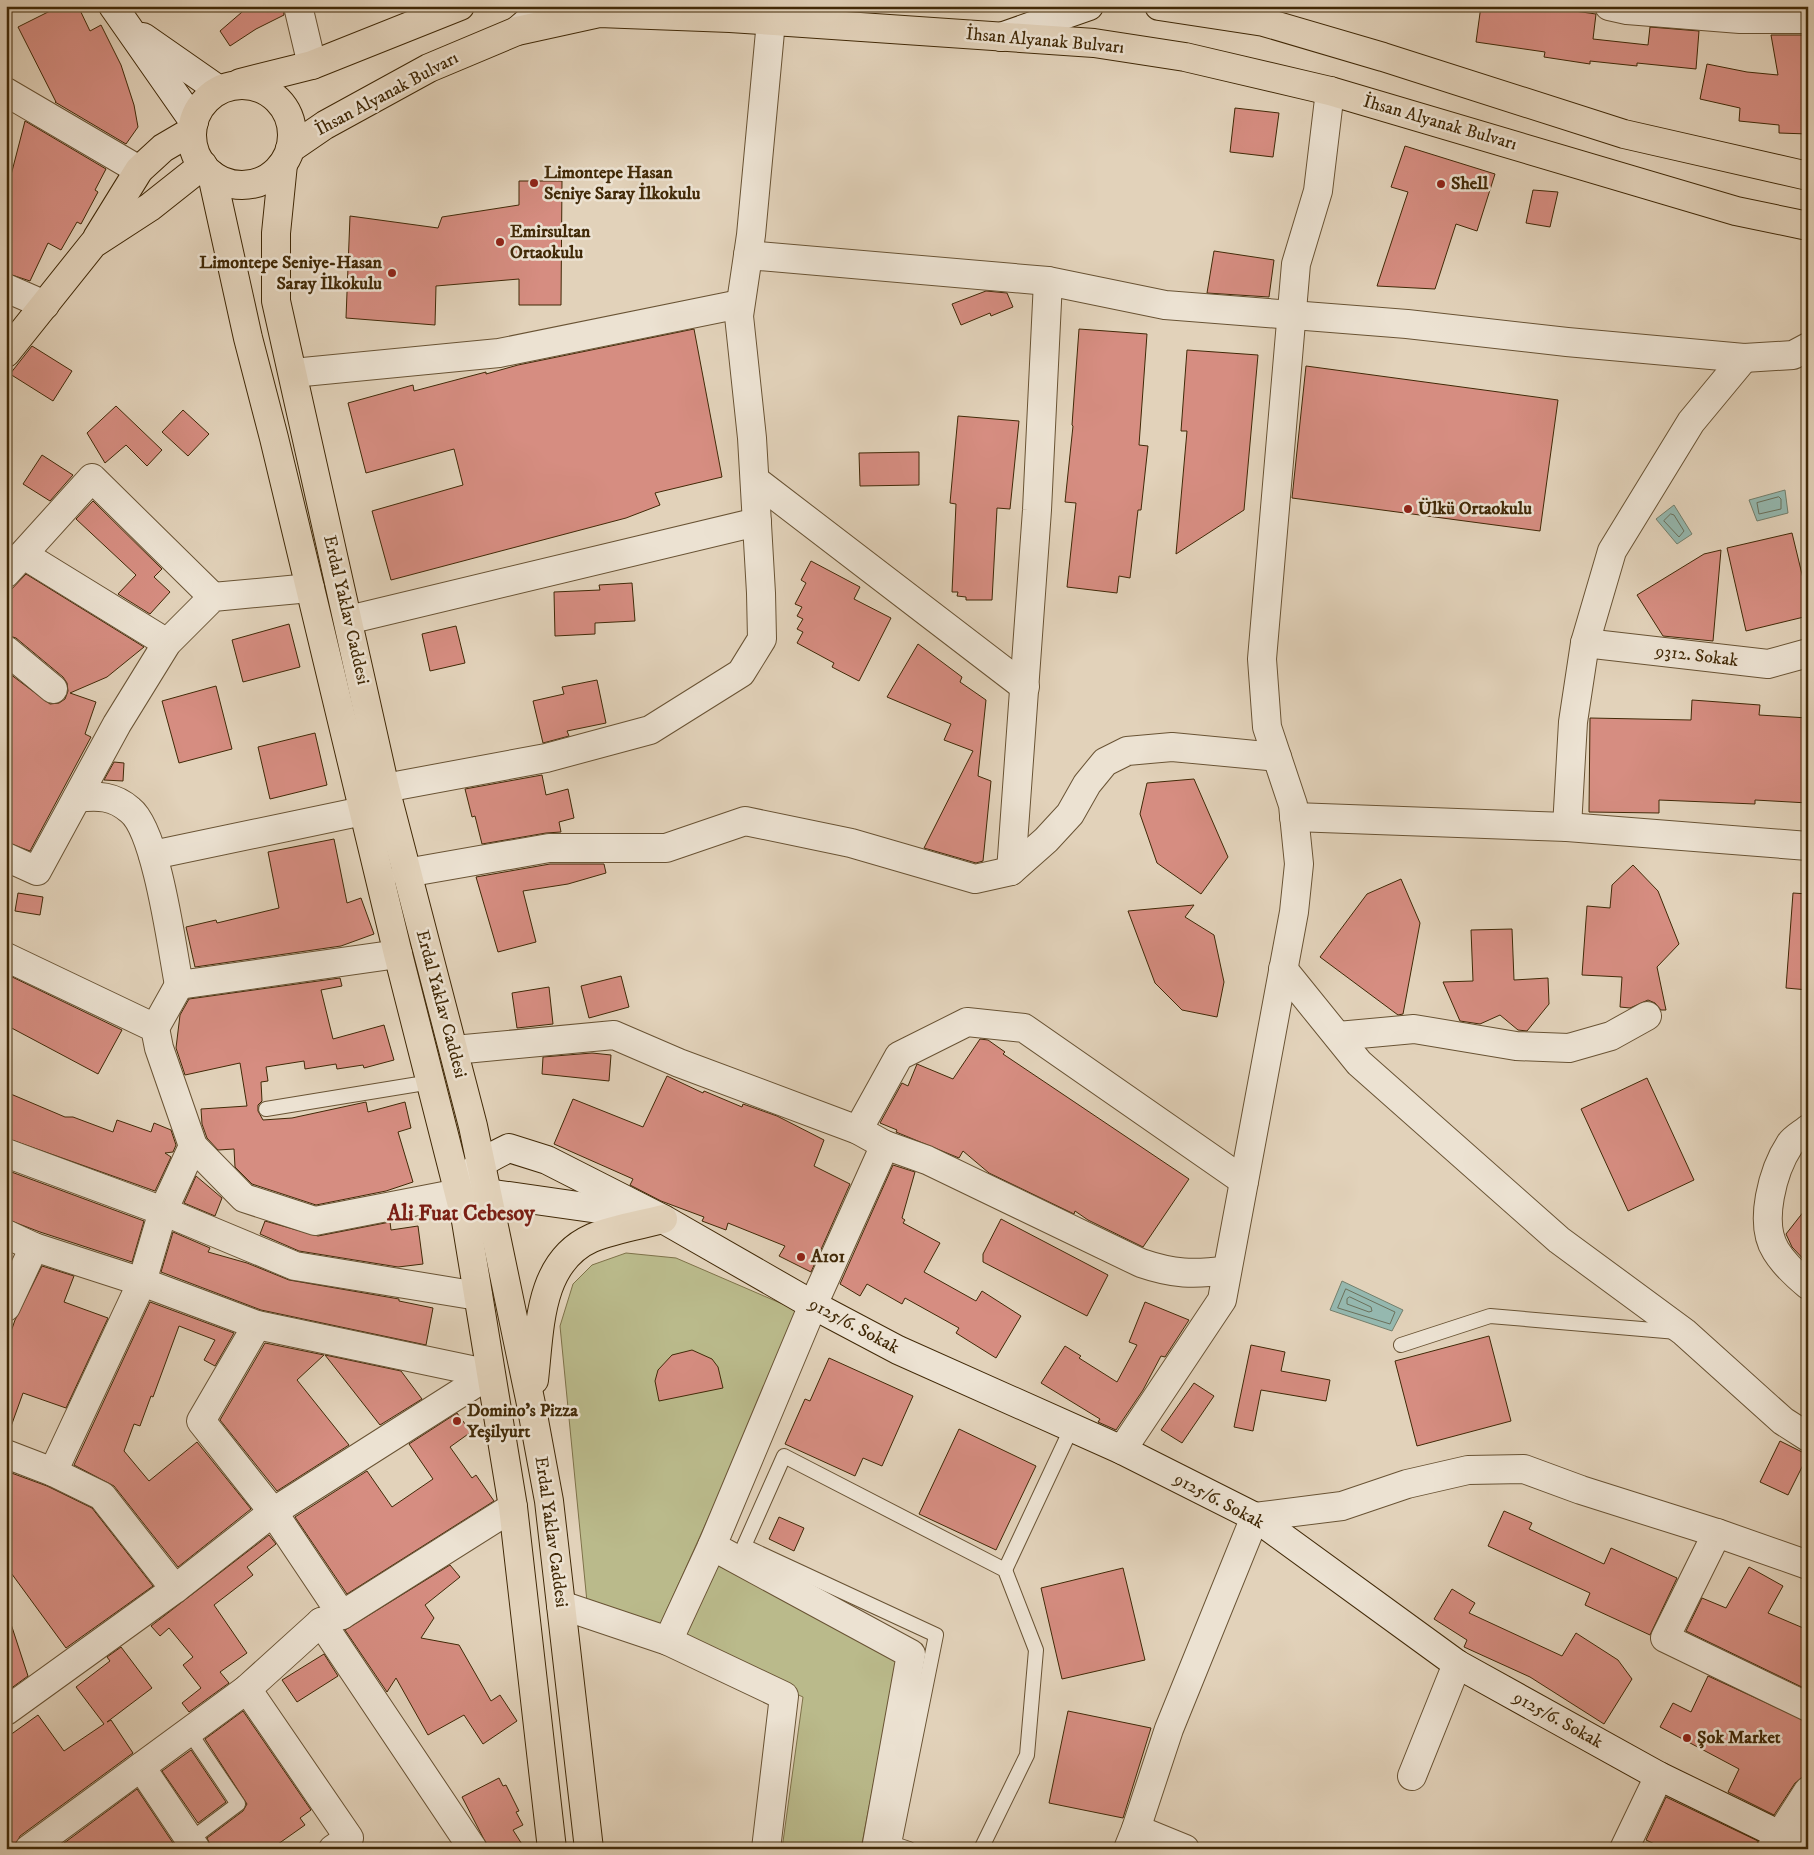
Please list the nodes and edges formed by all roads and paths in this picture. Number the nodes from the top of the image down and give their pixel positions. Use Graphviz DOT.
graph roads {
  1 [pos="298,6"];
  2 [pos="460,6"];
  3 [pos="546,6"];
  4 [pos="1089,6"];
  5 [pos="1159,6"];
  6 [pos="1609,6"];
  7 [pos="595,10"];
  8 [pos="120,16"];
  9 [pos="1808,19"];
  10 [pos="771,21"];
  11 [pos="517,31"];
  12 [pos="1002,37"];
  13 [pos="312,65"];
  14 [pos="227,87"];
  15 [pos="1330,91"];
  16 [pos="6,92"];
  17 [pos="193,127"];
  18 [pos="286,157"];
  19 [pos="139,170"];
  20 [pos="207,170"];
  21 [pos="1808,176"];
  22 [pos="1808,226"];
  23 [pos="93,244"];
  24 [pos="748,255"];
  25 [pos="1048,281"];
  26 [pos="6,288"];
  27 [pos="740,304"];
  28 [pos="45,305"];
  29 [pos="1293,314"];
  30 [pos="1808,347"];
  31 [pos="6,353"];
  32 [pos="1744,358"];
  33 [pos="293,373"];
  34 [pos="755,480"];
  35 [pos="757,522"];
  36 [pos="15,564"];
  37 [pos="310,588"];
  38 [pos="213,597"];
  39 [pos="348,620"];
  40 [pos="167,643"];
  41 [pos="1585,643"];
  42 [pos="6,650"];
  43 [pos="1808,653"];
  44 [pos="1025,687"];
  45 [pos="53,690"];
  46 [pos="1277,757"];
  47 [pos="385,788"];
  48 [pos="77,798"];
  49 [pos="363,811"];
  50 [pos="1294,817"];
  51 [pos="1567,827"];
  52 [pos="1808,846"];
  53 [pos="153,855"];
  54 [pos="6,858"];
  55 [pos="1011,871"];
  56 [pos="406,872"];
  57 [pos="398,954"];
  58 [pos="6,957"];
  59 [pos="1283,969"];
  60 [pos="179,985"];
  61 [pos="1647,1016"];
  62 [pos="155,1028"];
  63 [pos="1338,1036"];
  64 [pos="454,1050"];
  65 [pos="431,1082"];
  66 [pos="266,1109"];
  67 [pos="473,1126"];
  68 [pos="1808,1129"];
  69 [pos="858,1130"];
  70 [pos="885,1145"];
  71 [pos="193,1146"];
  72 [pos="509,1148"];
  73 [pos="6,1154"];
  74 [pos="474,1180"];
  75 [pos="1244,1182"];
  76 [pos="163,1211"];
  77 [pos="663,1219"];
  78 [pos="6,1234"];
  79 [pos="34,1246"];
  80 [pos="1227,1270"];
  81 [pos="142,1282"];
  82 [pos="1808,1285"];
  83 [pos="478,1296"];
  84 [pos="813,1305"];
  85 [pos="6,1307"];
  86 [pos="257,1325"];
  87 [pos="1684,1332"];
  88 [pos="1401,1345"];
  89 [pos="490,1374"];
  90 [pos="531,1404"];
  91 [pos="1072,1428"];
  92 [pos="1808,1437"];
  93 [pos="1122,1450"];
  94 [pos="6,1454"];
  95 [pos="53,1472"];
  96 [pos="513,1507"];
  97 [pos="273,1512"];
  98 [pos="1255,1517"];
  99 [pos="1718,1533"];
  100 [pos="712,1546"];
  101 [pos="1808,1565"];
  102 [pos="1005,1570"];
  103 [pos="175,1589"];
  104 [pos="561,1605"];
  105 [pos="332,1618"];
  106 [pos="668,1641"];
  107 [pos="1457,1664"];
  108 [pos="247,1688"];
  109 [pos="1808,1706"];
  110 [pos="6,1711"];
  111 [pos="188,1730"];
  112 [pos="141,1767"];
  113 [pos="1412,1776"];
  114 [pos="1659,1776"];
  115 [pos="1808,1791"];
  116 [pos="1132,1839"];
  117 [pos="1776,1842"];
  118 [pos="1808,1843"];
  119 [pos="193,1844"];
  120 [pos="29,1849"];
  121 [pos="333,1849"];
  122 [pos="473,1849"];
  123 [pos="552,1849"];
  124 [pos="589,1849"];
  125 [pos="766,1849"];
  126 [pos="876,1849"];
  127 [pos="908,1849"];
  128 [pos="981,1849"];
  129 [pos="1185,1849"];
  130 [pos="1624,1849"];
  1 -- 13 [label="street"];
  2 -- 13 [label="main road"];
  3 -- 11 [label="street"];
  4 -- 12 [label="street"];
  5 -- 21 [label="main road"];
  6 -- 9 [label="street"];
  7 -- 10 [label="main road, İhsan Alyanak Bulvarı"];
  7 -- 11 [label="main road, İhsan Alyanak Bulvarı"];
  8 -- 14 [label="street"];
  8 -- 17 [label="street"];
  10 -- 12 [label="main road, İhsan Alyanak Bulvarı"];
  10 -- 24 [label="street"];
  11 -- 18 [label="main road, İhsan Alyanak Bulvarı"];
  12 -- 15 [label="main road, İhsan Alyanak Bulvarı"];
  13 -- 14 [label="main road"];
  14 -- 17 [label="main road"];
  14 -- 18 [label="main road"];
  15 -- 22 [label="main road, İhsan Alyanak Bulvarı"];
  15 -- 29 [label="street"];
  16 -- 19 [label="street"];
  17 -- 19 [label="main road"];
  17 -- 20 [label="main road"];
  18 -- 20 [label="main road"];
  18 -- 33 [label="main road, Erdal Yaklav Caddesi"];
  19 -- 23 [label="main road"];
  20 -- 23 [label="main road"];
  20 -- 37 [label="main road, Erdal Yaklav Caddesi"];
  23 -- 28 [label="main road"];
  24 -- 25 [label="street"];
  24 -- 27 [label="street"];
  25 -- 29 [label="street"];
  25 -- 44 [label="street"];
  26 -- 28 [label="street"];
  27 -- 33 [label="street"];
  27 -- 34 [label="street"];
  28 -- 31 [label="main road"];
  29 -- 32 [label="street"];
  29 -- 46 [label="street"];
  30 -- 32 [label="street"];
  32 -- 41 [label="street"];
  33 -- 39 [label="main road, Erdal Yaklav Caddesi"];
  34 -- 35 [label="street"];
  34 -- 44 [label="street"];
  35 -- 39 [label="street"];
  35 -- 47 [label="street"];
  36 -- 38 [label="street"];
  36 -- 40 [label="street"];
  37 -- 38 [label="street"];
  37 -- 49 [label="main road, Erdal Yaklav Caddesi"];
  38 -- 40 [label="street"];
  39 -- 47 [label="main road, Erdal Yaklav Caddesi"];
  40 -- 48 [label="street"];
  41 -- 43 [label="street, 9312. Sokak"];
  41 -- 51 [label="street"];
  42 -- 45 [label="street"];
  44 -- 55 [label="street"];
  46 -- 50 [label="street"];
  46 -- 55 [label="street"];
  47 -- 56 [label="main road, Erdal Yaklav Caddesi"];
  48 -- 53 [label="street"];
  48 -- 54 [label="street"];
  49 -- 53 [label="street"];
  49 -- 57 [label="main road, Erdal Yaklav Caddesi"];
  50 -- 51 [label="street"];
  50 -- 59 [label="street"];
  51 -- 52 [label="street"];
  53 -- 60 [label="street"];
  55 -- 56 [label="street"];
  56 -- 64 [label="main road, Erdal Yaklav Caddesi"];
  57 -- 60 [label="street"];
  57 -- 65 [label="main road, Erdal Yaklav Caddesi"];
  58 -- 62 [label="street"];
  59 -- 63 [label="street"];
  59 -- 75 [label="street"];
  60 -- 62 [label="street"];
  61 -- 63 [label="street"];
  62 -- 71 [label="street"];
  63 -- 87 [label="street"];
  64 -- 67 [label="main road, Erdal Yaklav Caddesi"];
  64 -- 69 [label="street"];
  65 -- 66 [label="lane"];
  65 -- 74 [label="main road, Erdal Yaklav Caddesi"];
  67 -- 72 [label="street, 9125/6. Sokak"];
  67 -- 74 [label="main road, Erdal Yaklav Caddesi"];
  68 -- 82 [label="street"];
  69 -- 70 [label="street"];
  69 -- 75 [label="street"];
  70 -- 80 [label="street"];
  70 -- 84 [label="street"];
  71 -- 74 [label="street"];
  71 -- 76 [label="street"];
  72 -- 74 [label="street"];
  72 -- 77 [label="street, 9125/6. Sokak"];
  73 -- 76 [label="street"];
  74 -- 77 [label="street, 9125/6. Sokak"];
  74 -- 83 [label="main road, Erdal Yaklav Caddesi"];
  74 -- 90 [label="main road, Erdal Yaklav Caddesi"];
  75 -- 80 [label="street"];
  76 -- 81 [label="street"];
  76 -- 83 [label="street"];
  77 -- 84 [label="street, 9125/6. Sokak"];
  77 -- 90 [label="main road"];
  78 -- 79 [label="street"];
  79 -- 81 [label="street"];
  79 -- 85 [label="street"];
  80 -- 93 [label="street"];
  81 -- 86 [label="street"];
  81 -- 95 [label="street"];
  83 -- 89 [label="main road, Erdal Yaklav Caddesi"];
  84 -- 91 [label="street, 9125/6. Sokak"];
  84 -- 100 [label="street"];
  86 -- 89 [label="street"];
  86 -- 97 [label="street"];
  87 -- 88 [label="lane"];
  87 -- 92 [label="street"];
  89 -- 96 [label="main road, Erdal Yaklav Caddesi"];
  89 -- 97 [label="street"];
  90 -- 104 [label="main road, Erdal Yaklav Caddesi"];
  91 -- 93 [label="street, 9125/6. Sokak"];
  91 -- 102 [label="lane"];
  93 -- 98 [label="street, 9125/6. Sokak"];
  94 -- 95 [label="street"];
  95 -- 103 [label="street"];
  96 -- 105 [label="street"];
  96 -- 123 [label="main road, Erdal Yaklav Caddesi"];
  97 -- 103 [label="street"];
  97 -- 105 [label="street"];
  98 -- 99 [label="street"];
  98 -- 107 [label="street, 9125/6. Sokak"];
  98 -- 116 [label="street"];
  99 -- 101 [label="street"];
  99 -- 109 [label="street"];
  100 -- 106 [label="street"];
  100 -- 126 [label="street"];
  102 -- 127 [label="lane"];
  102 -- 128 [label="lane"];
  103 -- 110 [label="street"];
  104 -- 106 [label="street"];
  104 -- 124 [label="main road, Erdal Yaklav Caddesi"];
  105 -- 108 [label="street"];
  105 -- 122 [label="street"];
  106 -- 125 [label="street"];
  107 -- 113 [label="street"];
  107 -- 114 [label="street, 9125/6. Sokak"];
  108 -- 111 [label="street"];
  108 -- 121 [label="street"];
  111 -- 112 [label="street"];
  111 -- 119 [label="lane"];
  112 -- 119 [label="street"];
  112 -- 120 [label="street"];
  114 -- 117 [label="street, 9125/6. Sokak"];
  114 -- 130 [label="street"];
  115 -- 117 [label="street"];
  116 -- 129 [label="street"];
  117 -- 118 [label="street, 9125/6. Sokak"];
}
